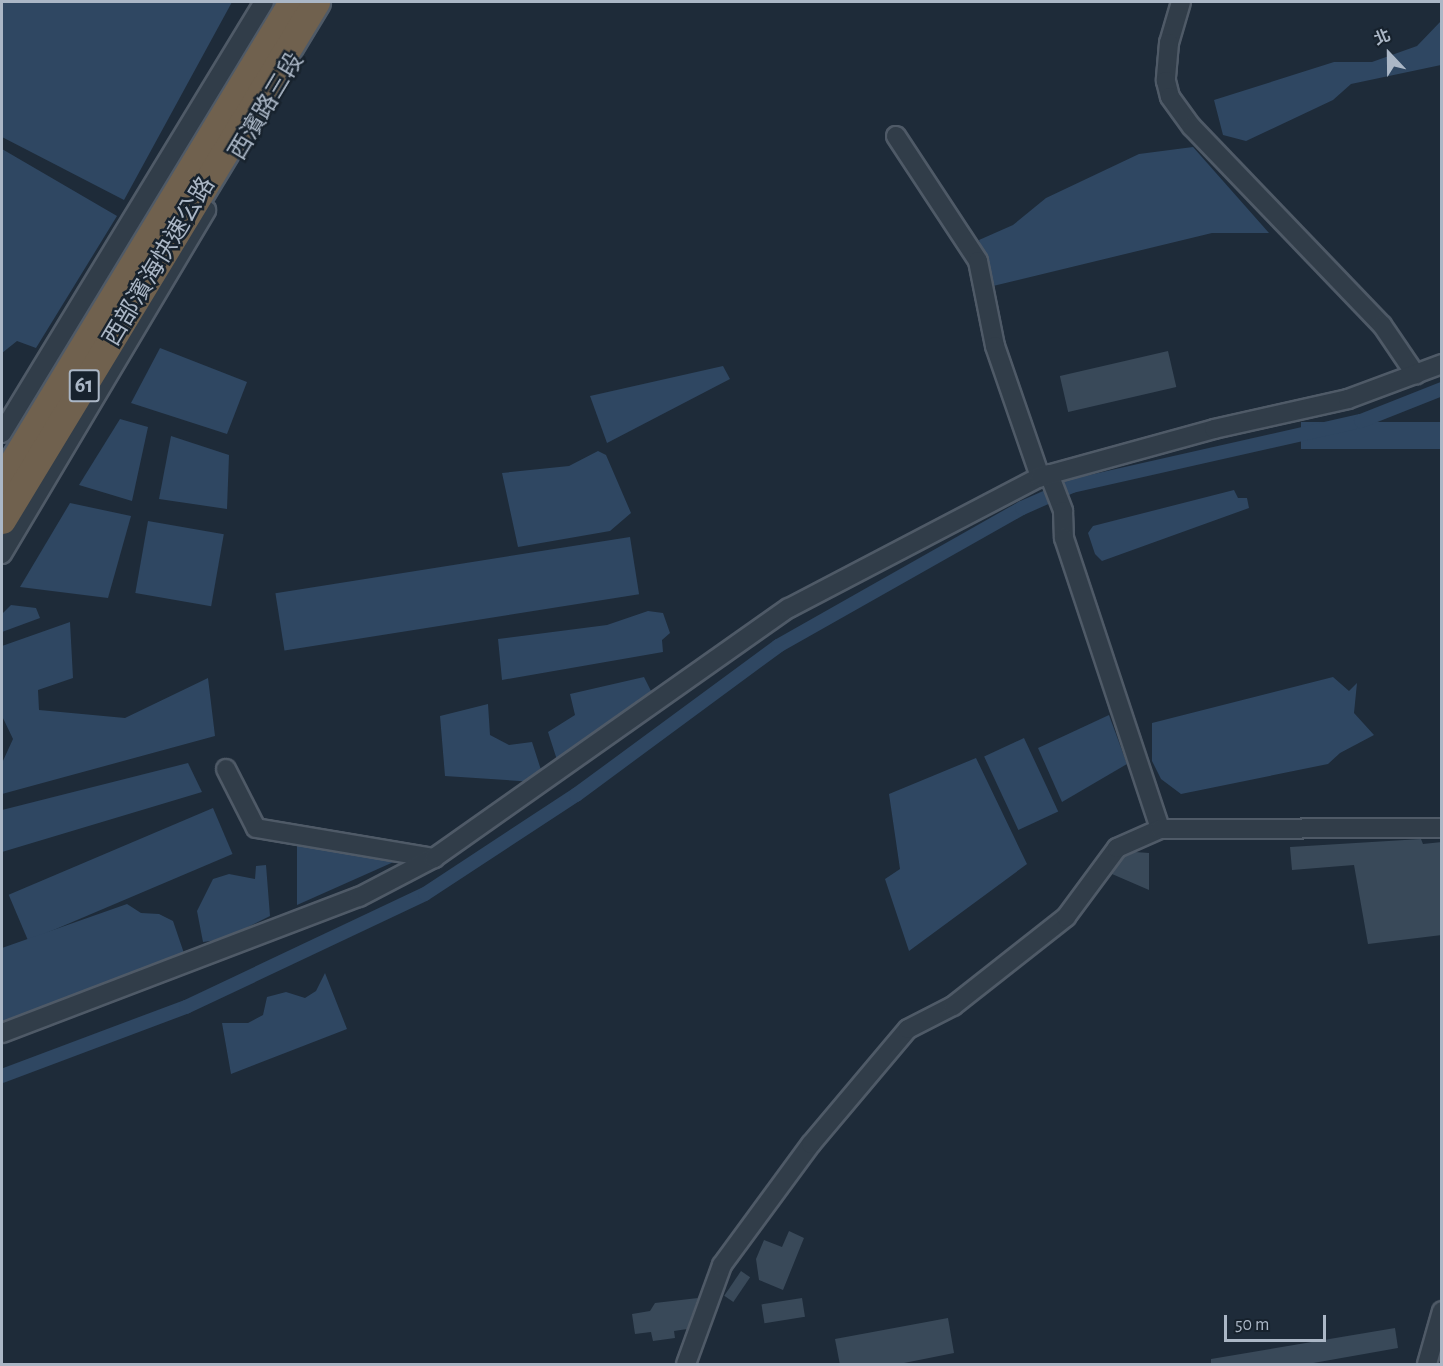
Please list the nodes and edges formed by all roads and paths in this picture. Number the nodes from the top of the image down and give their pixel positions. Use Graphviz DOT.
graph roads {
  1 [pos="264,2"];
  2 [pos="292,2"];
  3 [pos="316,2"];
  4 [pos="330,2"];
  5 [pos="1181,2"];
  6 [pos="896,136"];
  7 [pos="1442,364"];
  8 [pos="1416,375"];
  9 [pos="2,433"];
  10 [pos="1045,476"];
  11 [pos="2,480"];
  12 [pos="2,520"];
  13 [pos="2,554"];
  14 [pos="226,769"];
  15 [pos="1442,828"];
  16 [pos="1160,829"];
  17 [pos="434,858"];
  18 [pos="2,1033"];
  19 [pos="1442,1311"];
  20 [pos="686,1365"];
  21 [pos="1427,1365"];
  1 -- 9 [label="street"];
  2 -- 11 [label="highway, 西部濱海快速公路 / 61"];
  3 -- 12 [label="highway, 西部濱海快速公路 / 61"];
  4 -- 13 [label="street, 西濱路三段"];
  5 -- 8 [label="street"];
  6 -- 10 [label="street"];
  7 -- 8 [label="street"];
  8 -- 10 [label="street"];
  10 -- 16 [label="street"];
  10 -- 17 [label="street"];
  14 -- 17 [label="street"];
  15 -- 16 [label="street"];
  16 -- 20 [label="street"];
  17 -- 18 [label="street"];
  19 -- 21 [label="street"];
}
